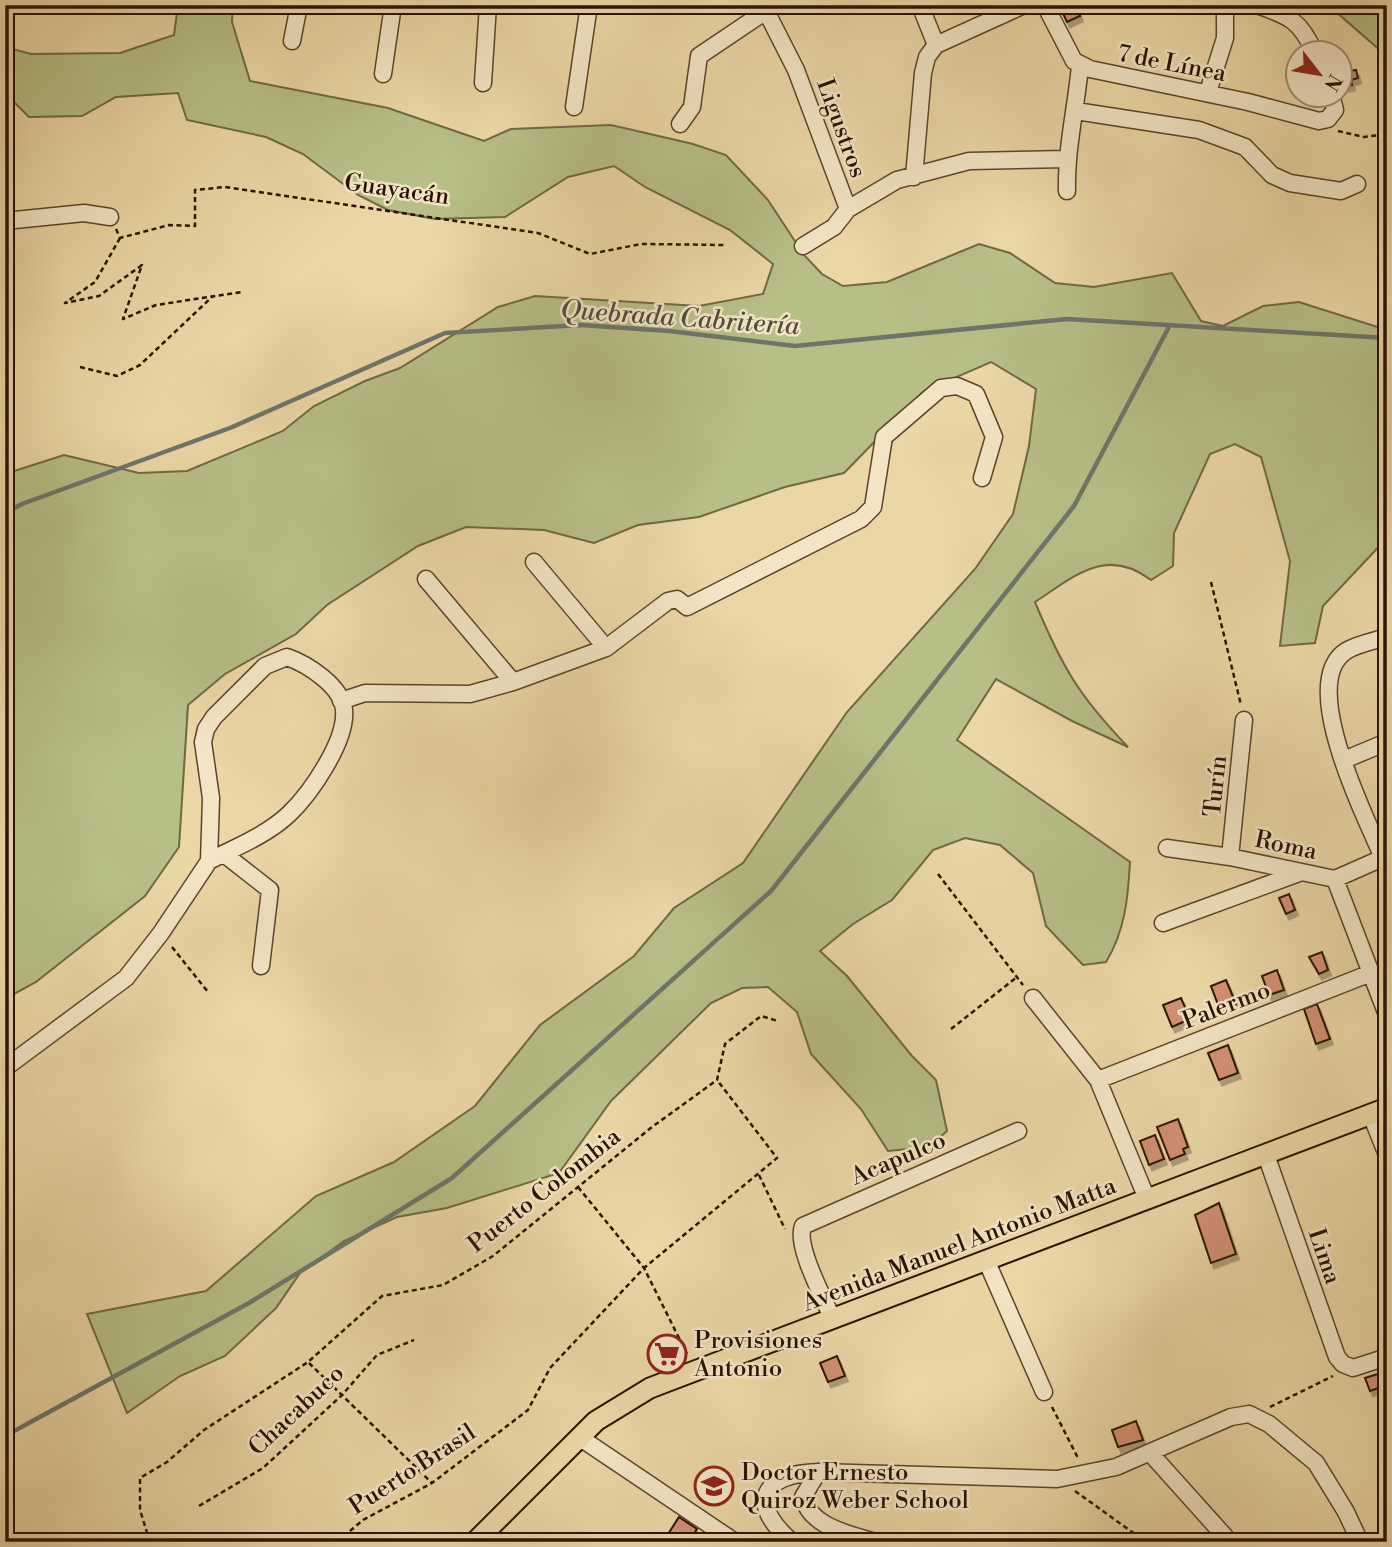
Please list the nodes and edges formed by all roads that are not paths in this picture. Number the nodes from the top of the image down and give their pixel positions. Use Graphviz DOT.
graph roads {
  1 [pos="299,5"];
  2 [pos="393,5"];
  3 [pos="488,5"];
  4 [pos="589,5"];
  5 [pos="920,5"];
  6 [pos="1024,5"];
  7 [pos="1045,5"];
  8 [pos="1225,5"];
  9 [pos="1258,5"];
  10 [pos="766,8"];
  11 [pos="1308,38"];
  12 [pos="292,40"];
  13 [pos="936,45"];
  14 [pos="1080,66"];
  15 [pos="383,74"];
  16 [pos="483,83"];
  17 [pos="1208,92"];
  18 [pos="575,107"];
  19 [pos="1334,108"];
  20 [pos="1076,111"];
  21 [pos="680,124"];
  22 [pos="1066,159"];
  23 [pos="914,177"];
  24 [pos="1357,184"];
  25 [pos="1067,191"];
  26 [pos="848,209"];
  27 [pos="110,217"];
  28 [pos="5,222"];
  29 [pos="803,246"];
  30 [pos="982,478"];
  31 [pos="534,562"];
  32 [pos="426,579"];
  33 [pos="1387,637"];
  34 [pos="606,648"];
  35 [pos="513,682"];
  36 [pos="341,701"];
  37 [pos="1244,720"];
  38 [pos="1387,742"];
  39 [pos="1344,760"];
  40 [pos="1167,848"];
  41 [pos="216,857"];
  42 [pos="1230,857"];
  43 [pos="1385,857"];
  44 [pos="1299,873"];
  45 [pos="1335,878"];
  46 [pos="1163,923"];
  47 [pos="261,966"];
  48 [pos="1377,976"];
  49 [pos="1033,998"];
  50 [pos="1387,1015"];
  51 [pos="5,1068"];
  52 [pos="1098,1080"];
  53 [pos="1379,1112"];
  54 [pos="1018,1131"];
  55 [pos="1266,1155"];
  56 [pos="1387,1155"];
  57 [pos="1147,1199"];
  58 [pos="986,1260"];
  59 [pos="832,1318"];
  60 [pos="1387,1357"];
  61 [pos="1044,1392"];
  62 [pos="579,1437"];
  63 [pos="1151,1454"];
  64 [pos="818,1472"];
  65 [pos="475,1542"];
  66 [pos="735,1542"];
  67 [pos="792,1542"];
  68 [pos="875,1542"];
  69 [pos="1230,1542"];
  70 [pos="1360,1542"];
  1 -- 12 [label="street"];
  2 -- 15 [label="street"];
  3 -- 16 [label="street"];
  4 -- 18 [label="street"];
  5 -- 13 [label="street"];
  6 -- 13 [label="street"];
  7 -- 14 [label="street, 7 de Línea"];
  8 -- 17 [label="street"];
  9 -- 11 [label="street"];
  10 -- 21 [label="street, Ligustros"];
  10 -- 26 [label="street, Ligustros"];
  13 -- 23 [label="street"];
  14 -- 17 [label="street, 7 de Línea"];
  14 -- 20 [label="street"];
  17 -- 19 [label="street, 7 de Línea"];
  20 -- 22 [label="street"];
  20 -- 24 [label="street"];
  22 -- 23 [label="street"];
  22 -- 25 [label="street"];
  23 -- 26 [label="street"];
  26 -- 29 [label="street, Ligustros"];
  27 -- 28 [label="street"];
  30 -- 34 [label="street"];
  31 -- 34 [label="street"];
  32 -- 35 [label="street"];
  33 -- 39 [label="street"];
  34 -- 35 [label="street"];
  35 -- 36 [label="street"];
  36 -- 41 [label="street"];
  36 -- 41 [label="street"];
  37 -- 42 [label="street, Turín"];
  38 -- 39 [label="street"];
  39 -- 43 [label="street"];
  40 -- 42 [label="street, Roma"];
  41 -- 47 [label="street"];
  41 -- 51 [label="street"];
  42 -- 44 [label="street, Roma"];
  43 -- 45 [label="street"];
  44 -- 45 [label="street, Roma"];
  44 -- 46 [label="street"];
  45 -- 48 [label="street, Roma"];
  48 -- 50 [label="street, Roma"];
  48 -- 52 [label="street, Palermo"];
  49 -- 52 [label="street"];
  52 -- 57 [label="street"];
  53 -- 55 [label="main road, Avenida Manuel Antonio Matta"];
  53 -- 56 [label="street"];
  54 -- 59 [label="street, Acapulco"];
  55 -- 57 [label="main road, Avenida Manuel Antonio Matta"];
  55 -- 60 [label="street, Lima"];
  57 -- 58 [label="main road, Avenida Manuel Antonio Matta"];
  58 -- 59 [label="main road, Avenida Manuel Antonio Matta"];
  58 -- 61 [label="street"];
  59 -- 62 [label="main road, Avenida Manuel Antonio Matta"];
  62 -- 65 [label="main road, Avenida Manuel Antonio Matta"];
  62 -- 66 [label="street"];
  63 -- 64 [label="street"];
  63 -- 69 [label="street"];
  63 -- 70 [label="street"];
  64 -- 67 [label="street"];
  64 -- 68 [label="street"];
}
